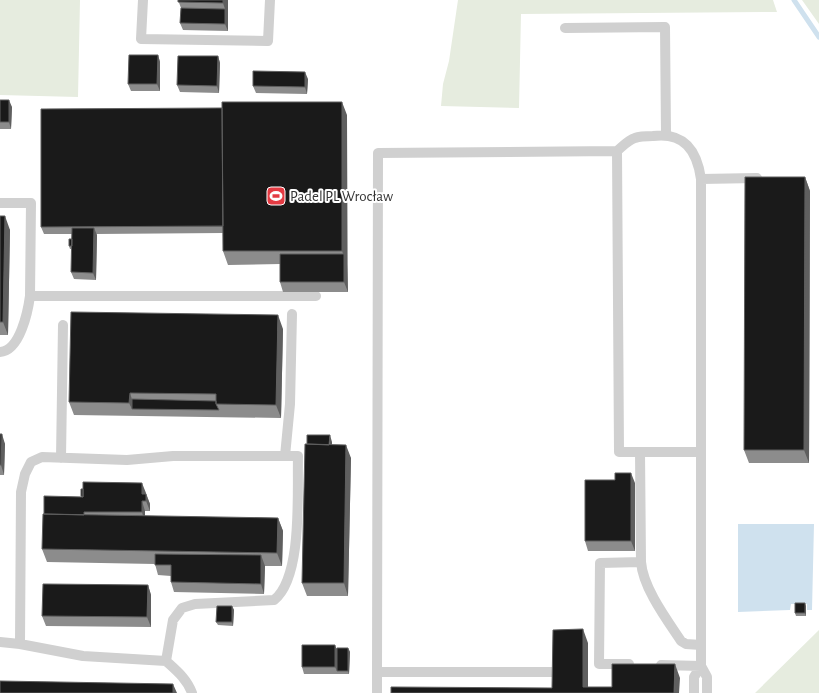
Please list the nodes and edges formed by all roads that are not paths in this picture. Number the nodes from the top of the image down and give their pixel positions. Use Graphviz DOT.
graph roads {
  1 [pos="143,0"];
  2 [pos="270,0"];
  3 [pos="565,28"];
  4 [pos="666,134"];
  5 [pos="617,151"];
  6 [pos="701,178"];
  7 [pos="770,178"];
  8 [pos="0,203"];
  9 [pos="30,296"];
  10 [pos="316,296"];
  11 [pos="292,314"];
  12 [pos="63,325"];
  13 [pos="0,352"];
  14 [pos="640,452"];
  15 [pos="701,452"];
  16 [pos="285,456"];
  17 [pos="61,458"];
  18 [pos="641,562"];
  19 [pos="0,642"];
  20 [pos="20,644"];
  21 [pos="701,645"];
  22 [pos="166,661"];
  23 [pos="701,666"];
  24 [pos="377,672"];
  25 [pos="552,672"];
  26 [pos="192,693"];
  27 [pos="377,693"];
  28 [pos="694,693"];
  29 [pos="707,693"];
  1 -- 2 [label="lane"];
  3 -- 4 [label="lane"];
  4 -- 5 [label="lane"];
  4 -- 6 [label="lane"];
  5 -- 14 [label="lane"];
  5 -- 24 [label="lane"];
  6 -- 7 [label="lane"];
  6 -- 15 [label="lane"];
  8 -- 9 [label="lane"];
  9 -- 10 [label="lane"];
  9 -- 13 [label="lane"];
  11 -- 16 [label="lane"];
  12 -- 17 [label="lane"];
  14 -- 15 [label="lane"];
  14 -- 18 [label="lane"];
  15 -- 21 [label="lane"];
  16 -- 17 [label="lane"];
  16 -- 22 [label="lane"];
  17 -- 20 [label="lane"];
  18 -- 21 [label="lane"];
  18 -- 23 [label="lane"];
  19 -- 20 [label="lane"];
  20 -- 22 [label="lane"];
  21 -- 23 [label="lane"];
  22 -- 26 [label="lane"];
  23 -- 28 [label="lane"];
  23 -- 29 [label="lane"];
  24 -- 25 [label="lane"];
  24 -- 27 [label="lane"];
}
